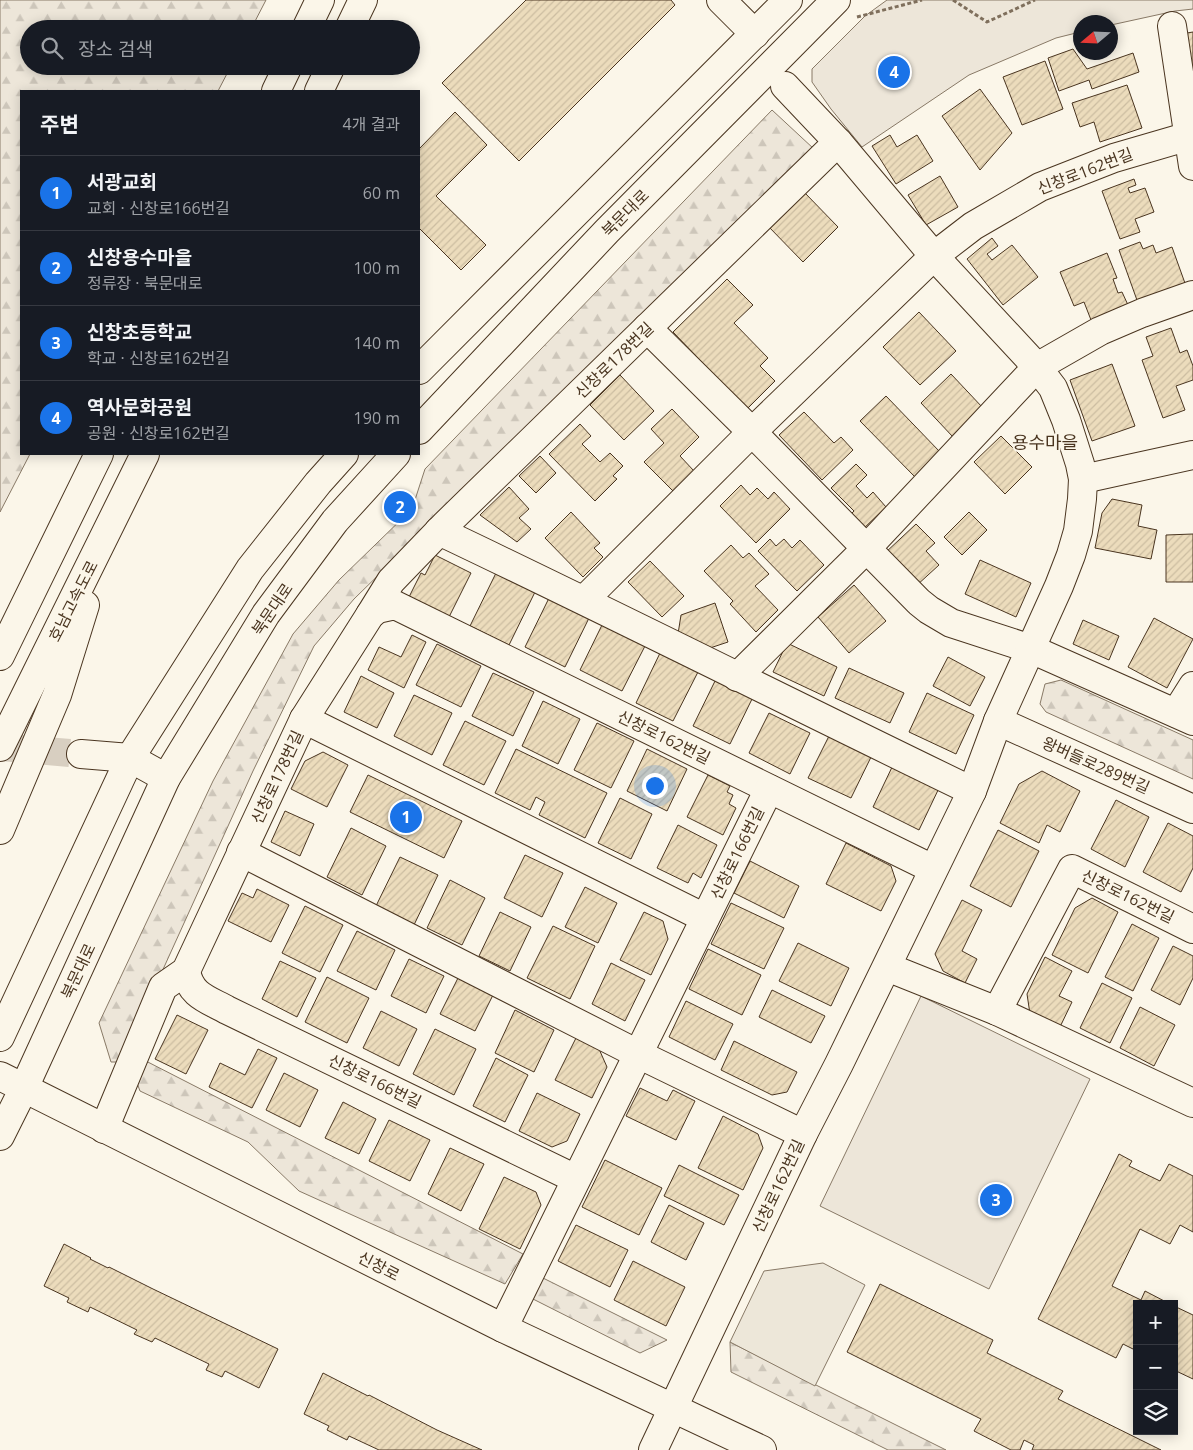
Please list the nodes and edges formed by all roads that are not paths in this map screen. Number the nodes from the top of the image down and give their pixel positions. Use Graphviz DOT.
graph roads {
  1 [pos="320,0"];
  2 [pos="362,0"];
  3 [pos="721,0"];
  4 [pos="788,0"];
  5 [pos="842,9"];
  6 [pos="310,20"];
  7 [pos="353,20"];
  8 [pos="1172,26"];
  9 [pos="755,34"];
  10 [pos="284,75"];
  11 [pos="327,75"];
  12 [pos="784,86"];
  13 [pos="276,90"];
  14 [pos="319,90"];
  15 [pos="1191,136"];
  16 [pos="838,142"];
  17 [pos="1193,166"];
  18 [pos="934,256"];
  19 [pos="1193,295"];
  20 [pos="647,328"];
  21 [pos="1038,367"];
  22 [pos="420,369"];
  23 [pos="420,429"];
  24 [pos="752,432"];
  25 [pos="1193,454"];
  26 [pos="99,455"];
  27 [pos="145,455"];
  28 [pos="343,455"];
  29 [pos="395,455"];
  30 [pos="1083,479"];
  31 [pos="108,530"];
  32 [pos="439,532"];
  33 [pos="866,549"];
  34 [pos="393,593"];
  35 [pos="584,600"];
  36 [pos="1031,649"];
  37 [pos="0,656"];
  38 [pos="736,677"];
  39 [pos="1193,686"];
  40 [pos="1184,717"];
  41 [pos="304,719"];
  42 [pos="998,721"];
  43 [pos="0,747"];
  44 [pos="81,754"];
  45 [pos="130,758"];
  46 [pos="166,778"];
  47 [pos="769,789"];
  48 [pos="972,791"];
  49 [pos="1193,809"];
  50 [pos="0,830"];
  51 [pos="242,852"];
  52 [pos="933,869"];
  53 [pos="705,918"];
  54 [pos="1193,928"];
  55 [pos="886,967"];
  56 [pos="186,971"];
  57 [pos="997,1011"];
  58 [pos="0,1037"];
  59 [pos="638,1054"];
  60 [pos="0,1076"];
  61 [pos="24,1088"];
  62 [pos="1193,1103"];
  63 [pos="104,1128"];
  64 [pos="803,1134"];
  65 [pos="0,1136"];
  66 [pos="576,1179"];
  67 [pos="503,1328"];
  68 [pos="674,1408"];
  69 [pos="653,1450"];
  70 [pos="762,1450"];
  1 -- 6 [label="main road"];
  2 -- 7 [label="main road"];
  3 -- 9 [label="main road"];
  4 -- 9 [label="main road"];
  5 -- 23 [label="main road, 북문대로"];
  8 -- 15 [label="main road"];
  9 -- 22 [label="main road"];
  10 -- 13 [label="main road"];
  11 -- 14 [label="main road"];
  12 -- 16 [label="main road, 신창로162번길"];
  15 -- 17 [label="main road"];
  15 -- 18 [label="main road, 신창로162번길"];
  16 -- 18 [label="main road, 신창로162번길"];
  16 -- 20 [label="main road, 신창로178번길"];
  18 -- 21 [label="main road, 신창로162번길"];
  18 -- 24 [label="main road, 신창로162번길"];
  19 -- 21 [label="main road"];
  20 -- 24 [label="main road"];
  20 -- 32 [label="main road, 신창로178번길"];
  21 -- 30 [label="main road, 신창로162번길"];
  21 -- 33 [label="main road"];
  24 -- 33 [label="main road"];
  24 -- 35 [label="main road, 신창로162번길"];
  25 -- 30 [label="main road"];
  26 -- 37 [label="main road"];
  27 -- 31 [label="main road, 호남고속도로"];
  28 -- 45 [label="main road"];
  29 -- 46 [label="main road, 북문대로"];
  30 -- 36 [label="main road, 신창로162번길"];
  31 -- 43 [label="main road, 호남고속도로"];
  31 -- 50 [label="main road"];
  32 -- 34 [label="main road, 신창로178번길"];
  32 -- 35 [label="main road"];
  33 -- 36 [label="main road"];
  33 -- 38 [label="main road"];
  34 -- 41 [label="main road, 신창로178번길"];
  34 -- 47 [label="main road, 신창로162번길"];
  35 -- 38 [label="main road"];
  36 -- 40 [label="main road"];
  36 -- 42 [label="main road, 신창로162번길"];
  38 -- 48 [label="main road"];
  39 -- 40 [label="main road"];
  41 -- 51 [label="main road, 신창로178번길"];
  41 -- 53 [label="main road, 신창로166번길"];
  42 -- 48 [label="main road, 신창로162번길"];
  42 -- 49 [label="main road, 왕버들로289번길"];
  44 -- 45 [label="main road"];
  45 -- 46 [label="main road"];
  45 -- 58 [label="main road"];
  46 -- 61 [label="main road, 북문대로"];
  47 -- 52 [label="main road, 신창로162번길"];
  47 -- 53 [label="main road, 신창로166번길"];
  48 -- 52 [label="main road, 신창로162번길"];
  51 -- 56 [label="main road, 신창로178번길"];
  51 -- 59 [label="main road"];
  52 -- 55 [label="main road, 신창로162번길"];
  53 -- 59 [label="main road, 신창로166번길"];
  54 -- 57 [label="main road, 신창로162번길"];
  55 -- 57 [label="main road"];
  55 -- 64 [label="main road, 신창로162번길"];
  56 -- 63 [label="main road"];
  56 -- 66 [label="main road, 신창로166번길"];
  57 -- 62 [label="main road"];
  59 -- 64 [label="main road"];
  59 -- 66 [label="main road, 신창로166번길"];
  60 -- 61 [label="main road, 신창로"];
  61 -- 63 [label="main road, 신창로"];
  61 -- 65 [label="main road, 북문대로"];
  63 -- 67 [label="main road, 신창로"];
  64 -- 68 [label="main road, 신창로162번길"];
  66 -- 67 [label="main road, 신창로166번길"];
  67 -- 68 [label="main road, 신창로"];
  68 -- 69 [label="main road, 신창로162번길"];
  68 -- 70 [label="main road, 신창로"];
}
